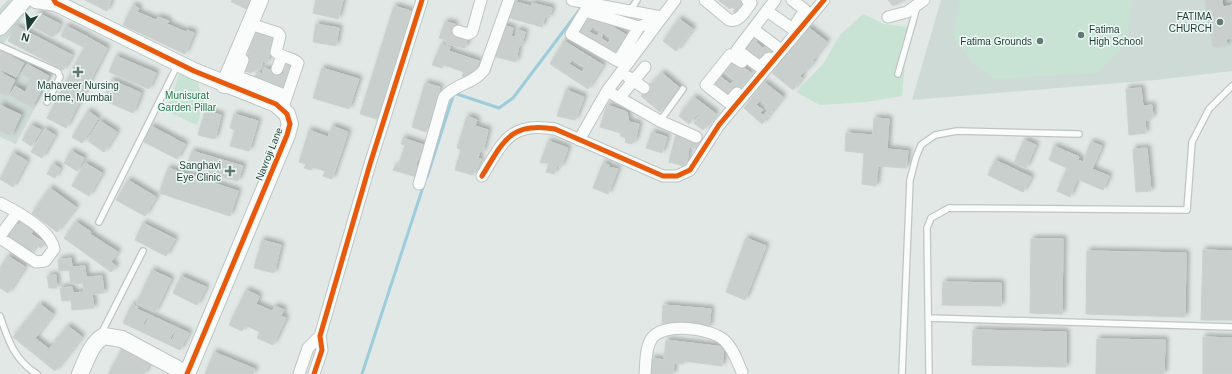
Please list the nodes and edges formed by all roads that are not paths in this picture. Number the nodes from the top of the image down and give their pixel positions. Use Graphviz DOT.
graph roads {
  1 [pos="24,0"];
  2 [pos="36,0"];
  3 [pos="260,0"];
  4 [pos="422,0"];
  5 [pos="481,0"];
  6 [pos="509,0"];
  7 [pos="637,0"];
  8 [pos="675,0"];
  9 [pos="706,0"];
  10 [pos="774,0"];
  11 [pos="792,0"];
  12 [pos="824,0"];
  13 [pos="751,1"];
  14 [pos="55,2"];
  15 [pos="581,2"];
  16 [pos="921,3"];
  17 [pos="630,12"];
  18 [pos="766,12"];
  19 [pos="888,17"];
  20 [pos="661,18"];
  21 [pos="253,25"];
  22 [pos="0,27"];
  23 [pos="639,27"];
  24 [pos="753,29"];
  25 [pos="458,30"];
  26 [pos="794,31"];
  27 [pos="0,46"];
  28 [pos="779,49"];
  29 [pos="282,56"];
  30 [pos="178,64"];
  31 [pos="645,67"];
  32 [pos="277,69"];
  33 [pos="620,72"];
  34 [pos="898,74"];
  35 [pos="634,80"];
  36 [pos="224,85"];
  37 [pos="1232,86"];
  38 [pos="644,88"];
  39 [pos="683,89"];
  40 [pos="607,91"];
  41 [pos="619,98"];
  42 [pos="47,102"];
  43 [pos="285,103"];
  44 [pos="660,121"];
  45 [pos="1079,134"];
  46 [pos="696,137"];
  47 [pos="579,140"];
  48 [pos="482,176"];
  49 [pos="419,184"];
  50 [pos="0,203"];
  51 [pos="17,213"];
  52 [pos="99,222"];
  53 [pos="0,237"];
  54 [pos="143,251"];
  55 [pos="0,316"];
  56 [pos="928,318"];
  57 [pos="1232,327"];
  58 [pos="320,336"];
  59 [pos="99,338"];
  60 [pos="742,372"];
  61 [pos="37,374"];
  62 [pos="80,374"];
  63 [pos="187,374"];
  64 [pos="299,374"];
  65 [pos="314,374"];
  66 [pos="645,374"];
  67 [pos="902,374"];
  68 [pos="929,374"];
  1 -- 22 [label="street"];
  2 -- 14 [label="street"];
  3 -- 21 [label="street"];
  4 -- 58 [label="street"];
  5 -- 25 [label="street"];
  6 -- 49 [label="street"];
  7 -- 17 [label="lane"];
  8 -- 20 [label="street"];
  9 -- 13 [label="street"];
  10 -- 18 [label="street"];
  11 -- 26 [label="street"];
  12 -- 26 [label="street"];
  13 -- 18 [label="street"];
  14 -- 30 [label="street"];
  15 -- 17 [label="street"];
  16 -- 19 [label="street"];
  16 -- 34 [label="lane"];
  17 -- 20 [label="street"];
  18 -- 24 [label="street"];
  18 -- 26 [label="street"];
  20 -- 23 [label="street"];
  20 -- 33 [label="street"];
  21 -- 29 [label="street"];
  21 -- 36 [label="street"];
  21 -- 43 [label="street"];
  23 -- 23 [label="street"];
  24 -- 28 [label="street"];
  24 -- 28 [label="street"];
  26 -- 28 [label="street"];
  27 -- 42 [label="lane"];
  28 -- 47 [label="street"];
  29 -- 32 [label="street"];
  29 -- 43 [label="street"];
  30 -- 36 [label="street"];
  30 -- 52 [label="lane"];
  31 -- 35 [label="street"];
  33 -- 35 [label="street"];
  33 -- 40 [label="street"];
  35 -- 38 [label="street"];
  35 -- 41 [label="street"];
  36 -- 43 [label="street"];
  37 -- 56 [label="lane"];
  39 -- 44 [label="lane"];
  40 -- 41 [label="street"];
  40 -- 47 [label="street"];
  41 -- 44 [label="street"];
  43 -- 63 [label="street, Navroji Lane"];
  44 -- 46 [label="street"];
  45 -- 67 [label="lane"];
  47 -- 48 [label="street"];
  50 -- 51 [label="street"];
  51 -- 53 [label="street"];
  51 -- 53 [label="street"];
  54 -- 59 [label="lane"];
  55 -- 61 [label="lane"];
  56 -- 57 [label="lane"];
  56 -- 68 [label="lane"];
  58 -- 64 [label="street"];
  58 -- 65 [label="street"];
  59 -- 62 [label="street"];
  59 -- 63 [label="street"];
  60 -- 66 [label="street"];
}
